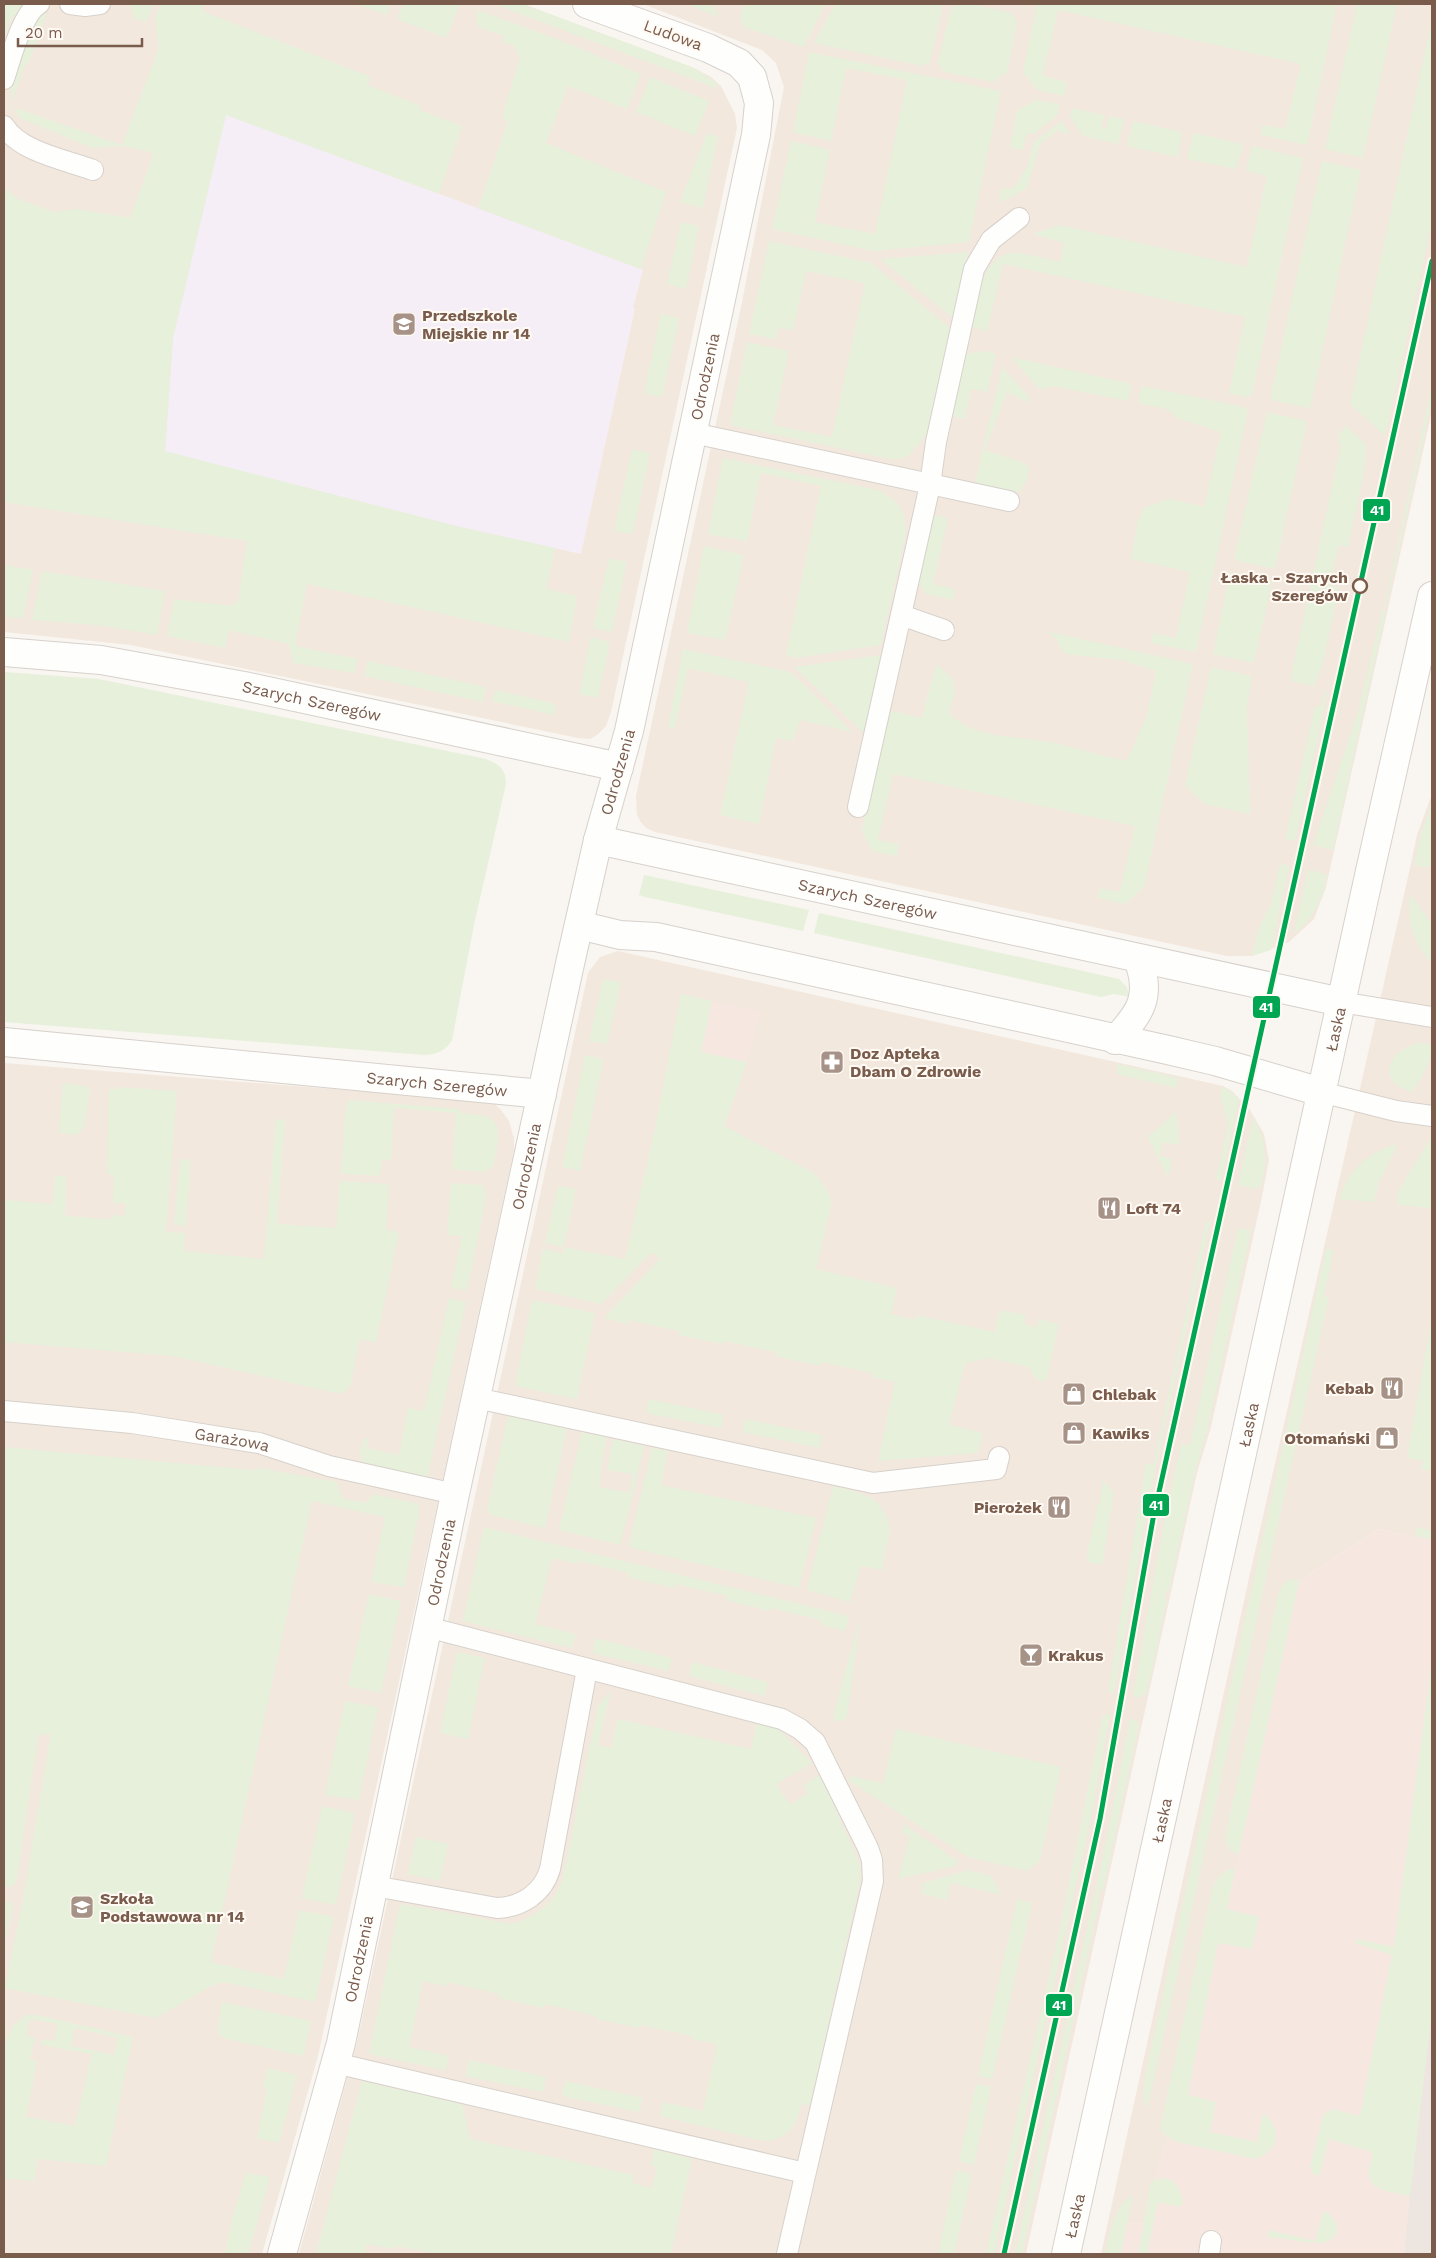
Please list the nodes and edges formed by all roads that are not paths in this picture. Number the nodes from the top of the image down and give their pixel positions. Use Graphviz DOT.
graph roads {
  1 [pos="39,4"];
  2 [pos="70,4"];
  3 [pos="100,4"];
  4 [pos="599,6"];
  5 [pos="752,77"];
  6 [pos="4,79"];
  7 [pos="4,126"];
  8 [pos="93,170"];
  9 [pos="1018,218"];
  10 [pos="693,432"];
  11 [pos="930,485"];
  12 [pos="1009,501"];
  13 [pos="1432,596"];
  14 [pos="901,615"];
  15 [pos="944,630"];
  16 [pos="4,652"];
  17 [pos="619,767"];
  18 [pos="858,807"];
  19 [pos="598,840"];
  20 [pos="579,925"];
  21 [pos="1138,959"];
  22 [pos="1341,1002"];
  23 [pos="1432,1017"];
  24 [pos="1115,1040"];
  25 [pos="4,1042"];
  26 [pos="1321,1092"];
  27 [pos="542,1094"];
  28 [pos="1432,1116"];
  29 [pos="476,1398"];
  30 [pos="4,1410"];
  31 [pos="999,1457"];
  32 [pos="456,1494"];
  33 [pos="428,1627"];
  34 [pos="587,1669"];
  35 [pos="374,1886"];
  36 [pos="335,2063"];
  37 [pos="805,2173"];
  38 [pos="282,2254"];
  39 [pos="787,2254"];
  40 [pos="1066,2254"];
  1 -- 6 [label="lane"];
  2 -- 3 [label="lane"];
  4 -- 5 [label="street, Ludowa"];
  5 -- 10 [label="street, Odrodzenia"];
  7 -- 8 [label="lane"];
  9 -- 11 [label="lane"];
  10 -- 11 [label="lane"];
  10 -- 17 [label="street, Odrodzenia"];
  11 -- 12 [label="lane"];
  11 -- 14 [label="lane"];
  13 -- 22 [label="street, Łaska"];
  14 -- 15 [label="lane"];
  14 -- 18 [label="lane"];
  16 -- 17 [label="street, Szarych Szeregów"];
  17 -- 19 [label="street, Odrodzenia"];
  19 -- 20 [label="street, Odrodzenia"];
  19 -- 21 [label="street, Szarych Szeregów"];
  20 -- 24 [label="street"];
  20 -- 27 [label="street, Odrodzenia"];
  21 -- 22 [label="street, Szarych Szeregów"];
  21 -- 24 [label="street"];
  22 -- 23 [label="lane"];
  22 -- 26 [label="street, Łaska"];
  24 -- 26 [label="street"];
  25 -- 27 [label="street, Szarych Szeregów"];
  26 -- 28 [label="lane"];
  26 -- 40 [label="street, Łaska"];
  27 -- 29 [label="street, Odrodzenia"];
  29 -- 31 [label="lane"];
  29 -- 32 [label="street, Odrodzenia"];
  30 -- 32 [label="lane, Garażowa"];
  32 -- 33 [label="street, Odrodzenia"];
  33 -- 34 [label="lane"];
  33 -- 35 [label="street, Odrodzenia"];
  34 -- 35 [label="lane"];
  34 -- 37 [label="lane"];
  35 -- 36 [label="street, Odrodzenia"];
  36 -- 37 [label="lane"];
  36 -- 38 [label="street, Odrodzenia"];
  37 -- 39 [label="lane"];
}
